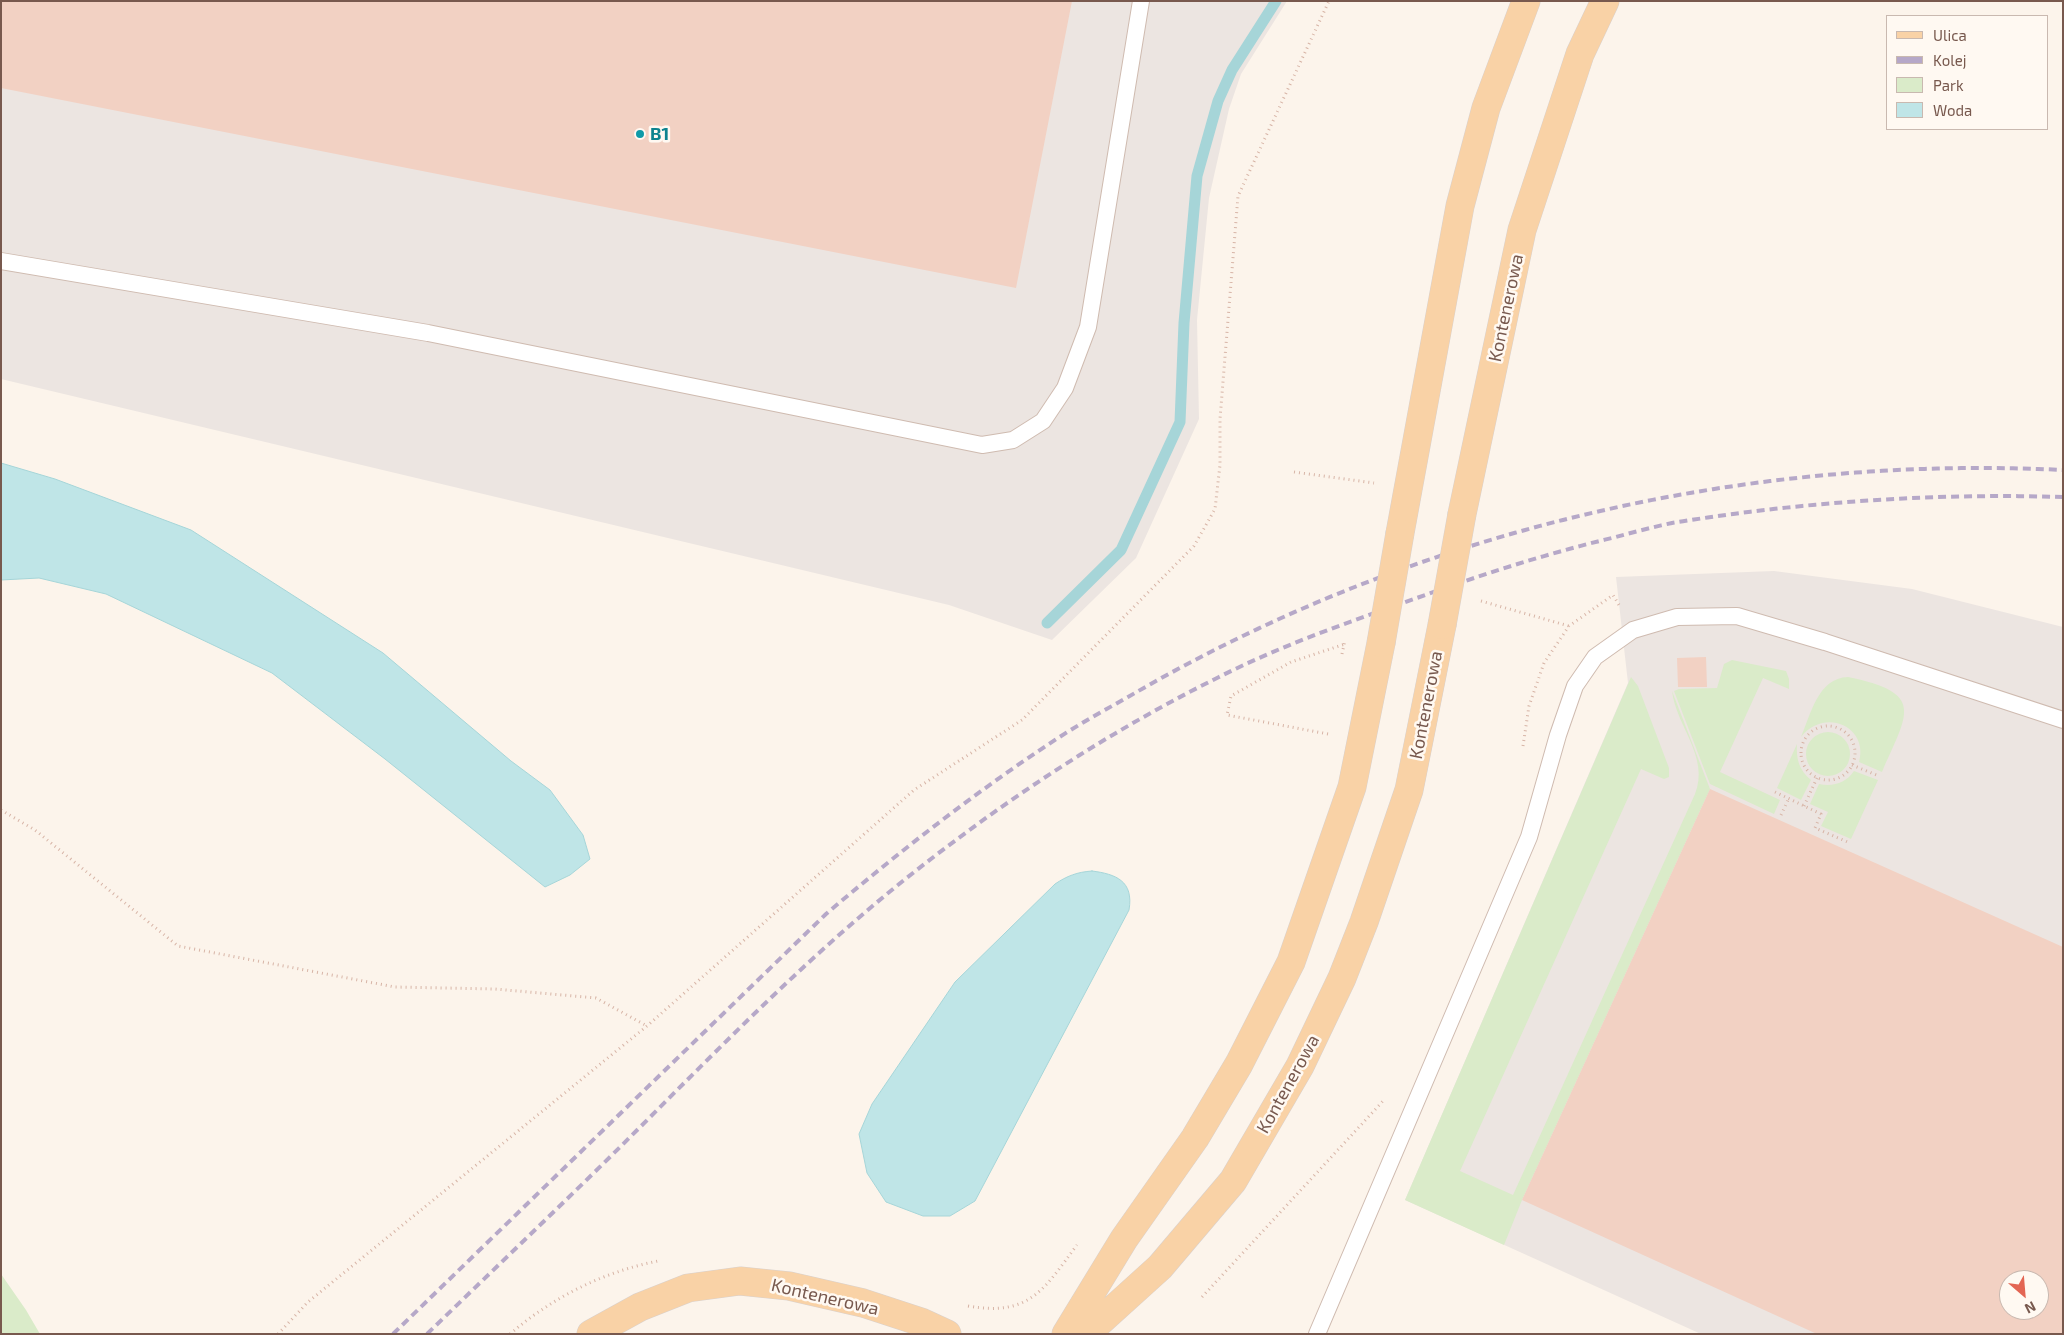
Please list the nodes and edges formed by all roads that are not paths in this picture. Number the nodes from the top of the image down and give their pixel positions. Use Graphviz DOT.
graph roads {
  1 [pos="1141,1"];
  2 [pos="1526,1"];
  3 [pos="1605,1"];
  4 [pos="1,260"];
  5 [pos="2063,720"];
  6 [pos="593,1333"];
  7 [pos="947,1334"];
  8 [pos="1066,1334"];
  9 [pos="1086,1334"];
  10 [pos="1317,1334"];
  1 -- 4 [label="lane"];
  2 -- 8 [label="main road, bridge"];
  3 -- 9 [label="main road, Kontenerowa, bridge"];
  5 -- 10 [label="lane"];
  6 -- 7 [label="main road, Kontenerowa"];
}
